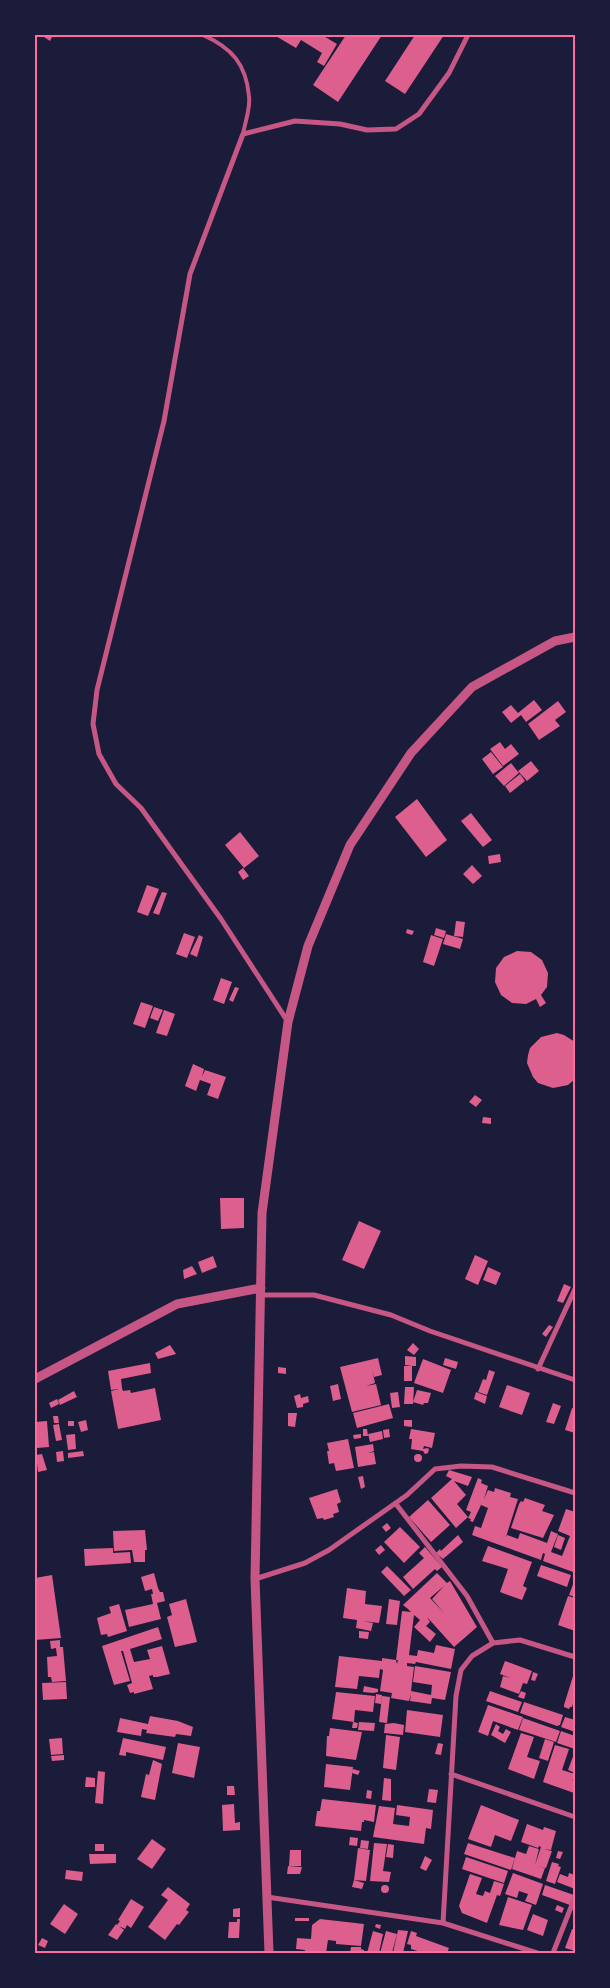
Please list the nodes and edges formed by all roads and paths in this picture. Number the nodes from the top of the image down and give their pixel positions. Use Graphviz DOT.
graph roads {
  1 [pos="203,35"];
  2 [pos="468,35"];
  3 [pos="243,134"];
  4 [pos="575,637"];
  5 [pos="288,1022"];
  6 [pos="575,1289"];
  7 [pos="261,1292"];
  8 [pos="538,1369"];
  9 [pos="35,1379"];
  10 [pos="575,1380"];
  11 [pos="575,1494"];
  12 [pos="396,1504"];
  13 [pos="255,1579"];
  14 [pos="493,1643"];
  15 [pos="575,1657"];
  16 [pos="451,1774"];
  17 [pos="575,1816"];
  18 [pos="575,1896"];
  19 [pos="267,1897"];
  20 [pos="443,1924"];
  21 [pos="269,1953"];
  22 [pos="537,1953"];
  23 [pos="553,1953"];
  1 -- 3 [label="lane"];
  2 -- 3 [label="street"];
  3 -- 5 [label="street"];
  4 -- 5 [label="street"];
  5 -- 7 [label="street"];
  6 -- 8 [label="street"];
  7 -- 8 [label="street"];
  7 -- 9 [label="street"];
  7 -- 13 [label="street"];
  8 -- 10 [label="street"];
  11 -- 12 [label="street"];
  12 -- 13 [label="street"];
  12 -- 14 [label="street"];
  13 -- 19 [label="street"];
  14 -- 15 [label="street"];
  14 -- 16 [label="street"];
  16 -- 17 [label="street"];
  16 -- 20 [label="street"];
  18 -- 23 [label="street"];
  19 -- 20 [label="street"];
  19 -- 21 [label="street"];
  20 -- 22 [label="street"];
}
